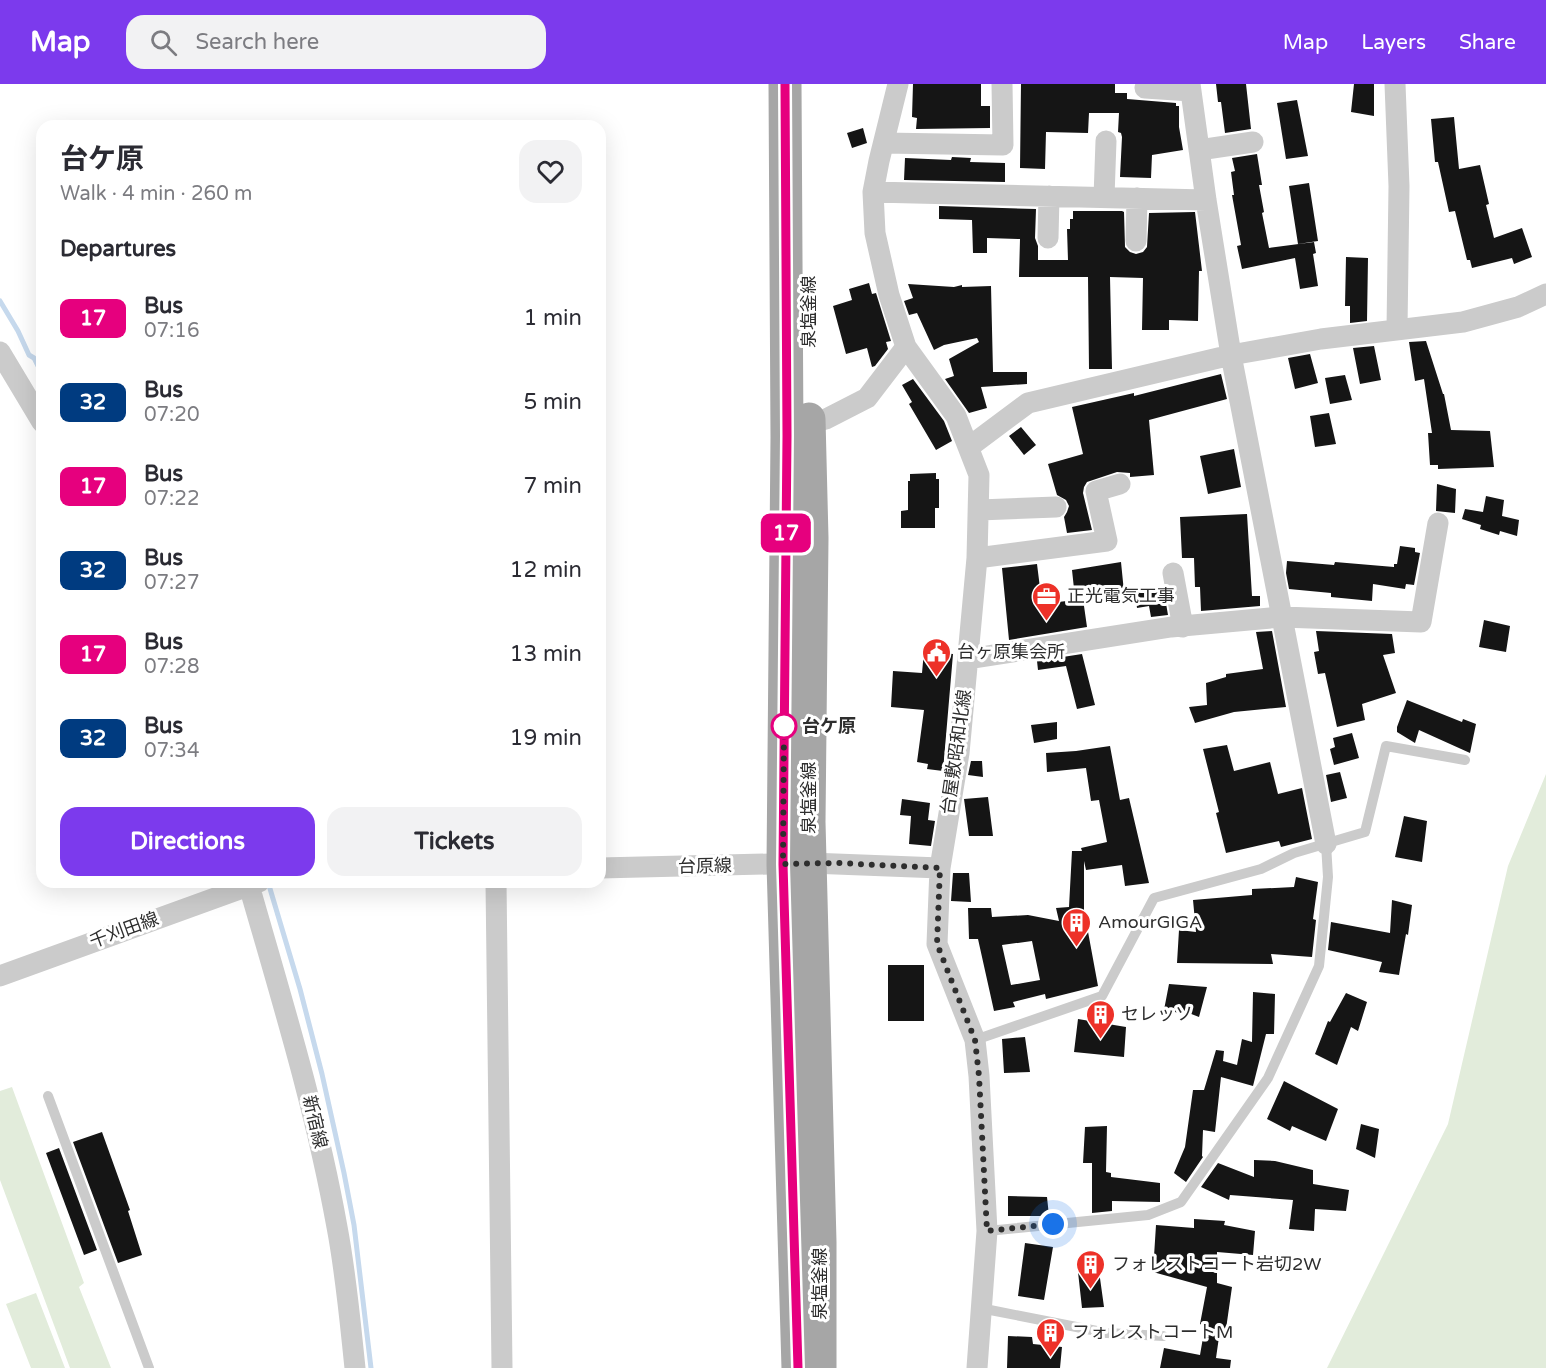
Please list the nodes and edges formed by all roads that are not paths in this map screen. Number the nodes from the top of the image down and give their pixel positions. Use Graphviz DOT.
graph roads {
  1 [pos="785,84"];
  2 [pos="807,84"];
  3 [pos="898,84"];
  4 [pos="1002,84"];
  5 [pos="1395,84"];
  6 [pos="1191,87"];
  7 [pos="1145,88"];
  8 [pos="1106,141"];
  9 [pos="1252,142"];
  10 [pos="884,143"];
  11 [pos="1199,150"];
  12 [pos="873,192"];
  13 [pos="1049,196"];
  14 [pos="1104,197"];
  15 [pos="1137,198"];
  16 [pos="1206,200"];
  17 [pos="1048,238"];
  18 [pos="1136,241"];
  19 [pos="1546,294"];
  20 [pos="1398,329"];
  21 [pos="906,347"];
  22 [pos="0,352"];
  23 [pos="1230,355"];
  24 [pos="36,412"];
  25 [pos="808,424"];
  26 [pos="969,447"];
  27 [pos="1120,484"];
  28 [pos="1056,507"];
  29 [pos="979,510"];
  30 [pos="1438,523"];
  31 [pos="978,558"];
  32 [pos="1173,573"];
  33 [pos="1282,617"];
  34 [pos="1183,627"];
  35 [pos="968,659"];
  36 [pos="1465,760"];
  37 [pos="1326,843"];
  38 [pos="796,864"];
  39 [pos="606,868"];
  40 [pos="940,868"];
  41 [pos="238,888"];
  42 [pos="253,888"];
  43 [pos="496,888"];
  44 [pos="0,976"];
  45 [pos="975,1040"];
  46 [pos="48,1095"];
  47 [pos="987,1231"];
  48 [pos="980,1308"];
  49 [pos="1163,1336"];
  50 [pos="149,1368"];
  51 [pos="356,1368"];
  52 [pos="502,1368"];
  53 [pos="798,1368"];
  54 [pos="820,1368"];
  55 [pos="977,1368"];
  1 -- 38 [label="main road, 泉塩釜線"];
  2 -- 25 [label="main road, 泉塩釜線"];
  3 -- 10 [label="street, 台屋敷昭和北線"];
  4 -- 10 [label="street"];
  5 -- 20 [label="street"];
  6 -- 7 [label="street"];
  6 -- 11 [label="street"];
  8 -- 14 [label="street"];
  9 -- 11 [label="street"];
  10 -- 12 [label="street, 台屋敷昭和北線"];
  11 -- 16 [label="street"];
  12 -- 13 [label="street"];
  12 -- 21 [label="street, 台屋敷昭和北線"];
  13 -- 14 [label="street"];
  13 -- 17 [label="street"];
  14 -- 15 [label="street"];
  15 -- 16 [label="street"];
  15 -- 18 [label="street"];
  16 -- 23 [label="street"];
  19 -- 20 [label="street"];
  20 -- 23 [label="street"];
  21 -- 25 [label="street"];
  21 -- 26 [label="street, 台屋敷昭和北線"];
  22 -- 24 [label="street"];
  23 -- 26 [label="street"];
  23 -- 33 [label="street"];
  25 -- 38 [label="main road, 泉塩釜線"];
  26 -- 29 [label="street, 台屋敷昭和北線"];
  27 -- 31 [label="street"];
  28 -- 29 [label="street"];
  29 -- 31 [label="street, 台屋敷昭和北線"];
  30 -- 33 [label="street"];
  31 -- 35 [label="street, 台屋敷昭和北線"];
  32 -- 34 [label="street"];
  33 -- 34 [label="street"];
  33 -- 37 [label="street"];
  34 -- 35 [label="street"];
  35 -- 40 [label="street, 台屋敷昭和北線"];
  36 -- 37 [label="lane"];
  37 -- 45 [label="lane"];
  37 -- 47 [label="lane"];
  38 -- 39 [label="street, 台原線"];
  38 -- 40 [label="street, 台原線"];
  38 -- 53 [label="main road, 泉塩釜線"];
  38 -- 54 [label="main road, 泉塩釜線"];
  40 -- 45 [label="street, 台屋敷昭和北線"];
  41 -- 44 [label="street, 千刈田線"];
  42 -- 51 [label="street, 新宿線"];
  43 -- 52 [label="street"];
  45 -- 47 [label="street, 台屋敷昭和北線"];
  46 -- 50 [label="lane"];
  47 -- 48 [label="street, 台屋敷昭和北線"];
  48 -- 49 [label="lane"];
  48 -- 55 [label="street, 台屋敷昭和北線"];
}
